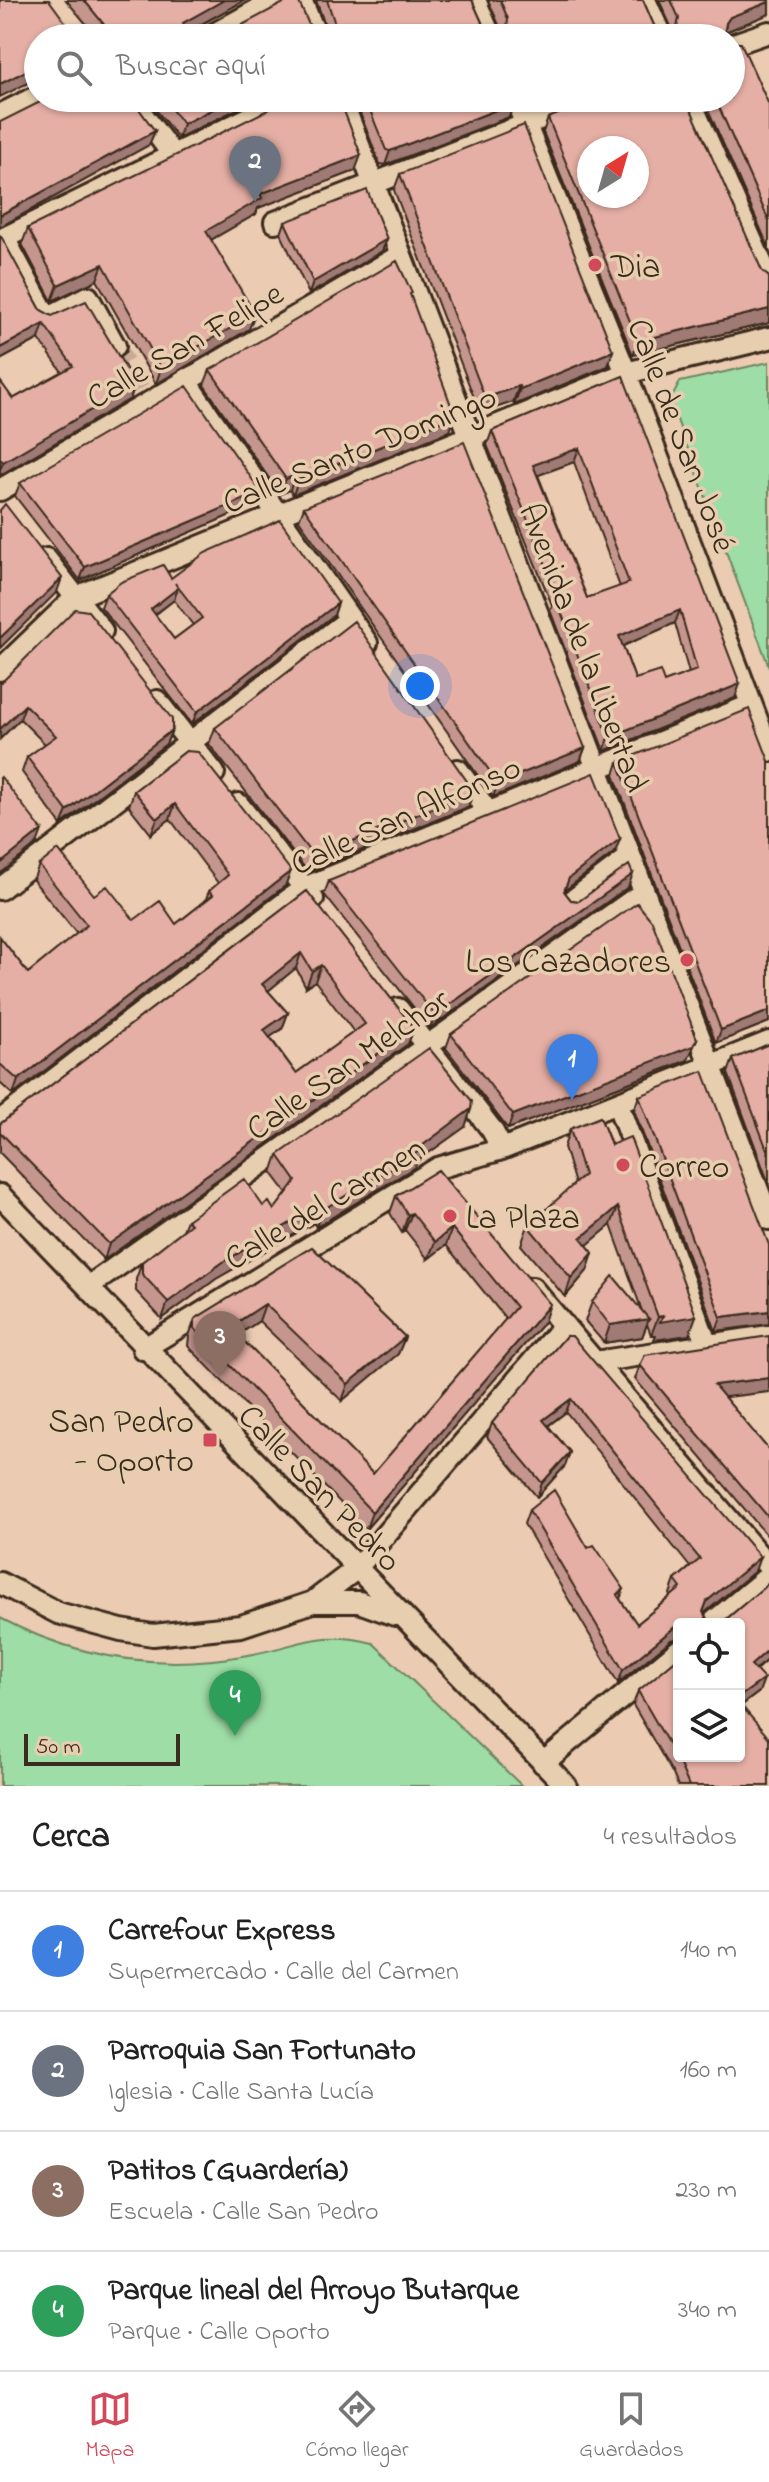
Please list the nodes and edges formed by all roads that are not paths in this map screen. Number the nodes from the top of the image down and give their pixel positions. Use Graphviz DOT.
graph roads {
  1 [pos="275,0"];
  2 [pos="301,0"];
  3 [pos="475,0"];
  4 [pos="645,0"];
  5 [pos="232,24"];
  6 [pos="311,24"];
  7 [pos="485,24"];
  8 [pos="656,24"];
  9 [pos="769,32"];
  10 [pos="745,40"];
  11 [pos="24,103"];
  12 [pos="141,112"];
  13 [pos="261,112"];
  14 [pos="346,112"];
  15 [pos="521,112"];
  16 [pos="558,112"];
  17 [pos="695,112"];
  18 [pos="0,115"];
  19 [pos="526,125"];
  20 [pos="173,155"];
  21 [pos="374,182"];
  22 [pos="275,222"];
  23 [pos="2,239"];
  24 [pos="401,255"];
  25 [pos="769,280"];
  26 [pos="769,338"];
  27 [pos="115,346"];
  28 [pos="626,373"];
  29 [pos="184,379"];
  30 [pos="472,437"];
  31 [pos="2,500"];
  32 [pos="279,516"];
  33 [pos="29,536"];
  34 [pos="76,597"];
  35 [pos="350,619"];
  36 [pos="114,646"];
  37 [pos="378,658"];
  38 [pos="0,670"];
  39 [pos="142,682"];
  40 [pos="751,705"];
  41 [pos="190,743"];
  42 [pos="442,748"];
  43 [pos="769,751"];
  44 [pos="595,766"];
  45 [pos="488,812"];
  46 [pos="630,857"];
  47 [pos="304,888"];
  48 [pos="0,889"];
  49 [pos="644,892"];
  50 [pos="572,901"];
  51 [pos="322,912"];
  52 [pos="387,995"];
  53 [pos="769,1042"];
  54 [pos="426,1045"];
  55 [pos="709,1067"];
  56 [pos="618,1105"];
  57 [pos="0,1121"];
  58 [pos="502,1149"];
  59 [pos="0,1195"];
  60 [pos="769,1219"];
  61 [pos="516,1269"];
  62 [pos="88,1287"];
  63 [pos="564,1325"];
  64 [pos="769,1336"];
  65 [pos="707,1345"];
  66 [pos="143,1349"];
  67 [pos="595,1362"];
  68 [pos="769,1567"];
  69 [pos="356,1569"];
  70 [pos="769,1576"];
  71 [pos="0,1583"];
  72 [pos="313,1602"];
  73 [pos="718,1618"];
  74 [pos="405,1620"];
  75 [pos="673,1655"];
  76 [pos="543,1763"];
  77 [pos="566,1786"];
  1 -- 5 [label="street"];
  2 -- 6 [label="street"];
  3 -- 7 [label="street"];
  4 -- 8 [label="street"];
  9 -- 10 [label="street"];
  11 -- 18 [label="street"];
  12 -- 20 [label="street"];
  13 -- 20 [label="street"];
  14 -- 21 [label="street, Avenida de la Libertad"];
  15 -- 19 [label="street, Calle de San José"];
  16 -- 19 [label="street"];
  17 -- 25 [label="street"];
  19 -- 21 [label="street"];
  19 -- 28 [label="street, Calle de San José"];
  20 -- 23 [label="street"];
  21 -- 22 [label="street"];
  21 -- 24 [label="street, Avenida de la Libertad"];
  23 -- 27 [label="street"];
  24 -- 29 [label="street, Calle San Felipe"];
  24 -- 30 [label="street, Avenida de la Libertad"];
  26 -- 28 [label="street, Calle Santo Domingo"];
  28 -- 30 [label="street, Calle Santo Domingo"];
  28 -- 40 [label="street, Calle de San José"];
  29 -- 31 [label="street, Calle San Felipe"];
  29 -- 32 [label="street"];
  30 -- 32 [label="street, Calle Santo Domingo"];
  30 -- 44 [label="street, Avenida de la Libertad"];
  32 -- 34 [label="street, Calle Santo Domingo"];
  32 -- 35 [label="street"];
  33 -- 34 [label="street"];
  34 -- 36 [label="street"];
  34 -- 38 [label="street, Calle Santo Domingo"];
  35 -- 37 [label="street"];
  35 -- 41 [label="street"];
  39 -- 41 [label="street"];
  40 -- 43 [label="street, Calle de San José"];
  40 -- 44 [label="street, Calle San Alfonso"];
  41 -- 47 [label="street"];
  41 -- 48 [label="street"];
  42 -- 45 [label="street"];
  44 -- 45 [label="street, Calle San Alfonso"];
  44 -- 46 [label="street, Avenida de la Libertad"];
  45 -- 47 [label="street, Calle San Alfonso"];
  46 -- 49 [label="street, Avenida de la Libertad"];
  46 -- 50 [label="street"];
  47 -- 51 [label="street"];
  47 -- 57 [label="street, Calle San Alfonso"];
  49 -- 54 [label="street, Calle San Melchor"];
  49 -- 55 [label="street, Avenida de la Libertad"];
  52 -- 54 [label="street"];
  53 -- 55 [label="street, Calle del Carmen"];
  54 -- 58 [label="street"];
  54 -- 62 [label="street, Calle San Melchor"];
  55 -- 56 [label="street, Calle del Carmen"];
  55 -- 60 [label="street, Avenida de la Libertad"];
  56 -- 58 [label="street, Calle del Carmen"];
  56 -- 65 [label="street"];
  58 -- 66 [label="street, Calle del Carmen"];
  59 -- 62 [label="street, Calle San Pedro"];
  61 -- 63 [label="street"];
  62 -- 66 [label="street, Calle San Pedro"];
  63 -- 67 [label="street"];
  63 -- 69 [label="street"];
  64 -- 65 [label="street"];
  65 -- 67 [label="street"];
  66 -- 69 [label="street, Calle San Pedro"];
  67 -- 68 [label="street"];
  69 -- 72 [label="street"];
  69 -- 74 [label="street, Calle San Pedro"];
  70 -- 73 [label="street"];
  71 -- 72 [label="street"];
  72 -- 74 [label="street"];
  74 -- 76 [label="street, Calle San Pedro"];
  75 -- 76 [label="street"];
  76 -- 77 [label="street, Calle San Pedro"];
}
